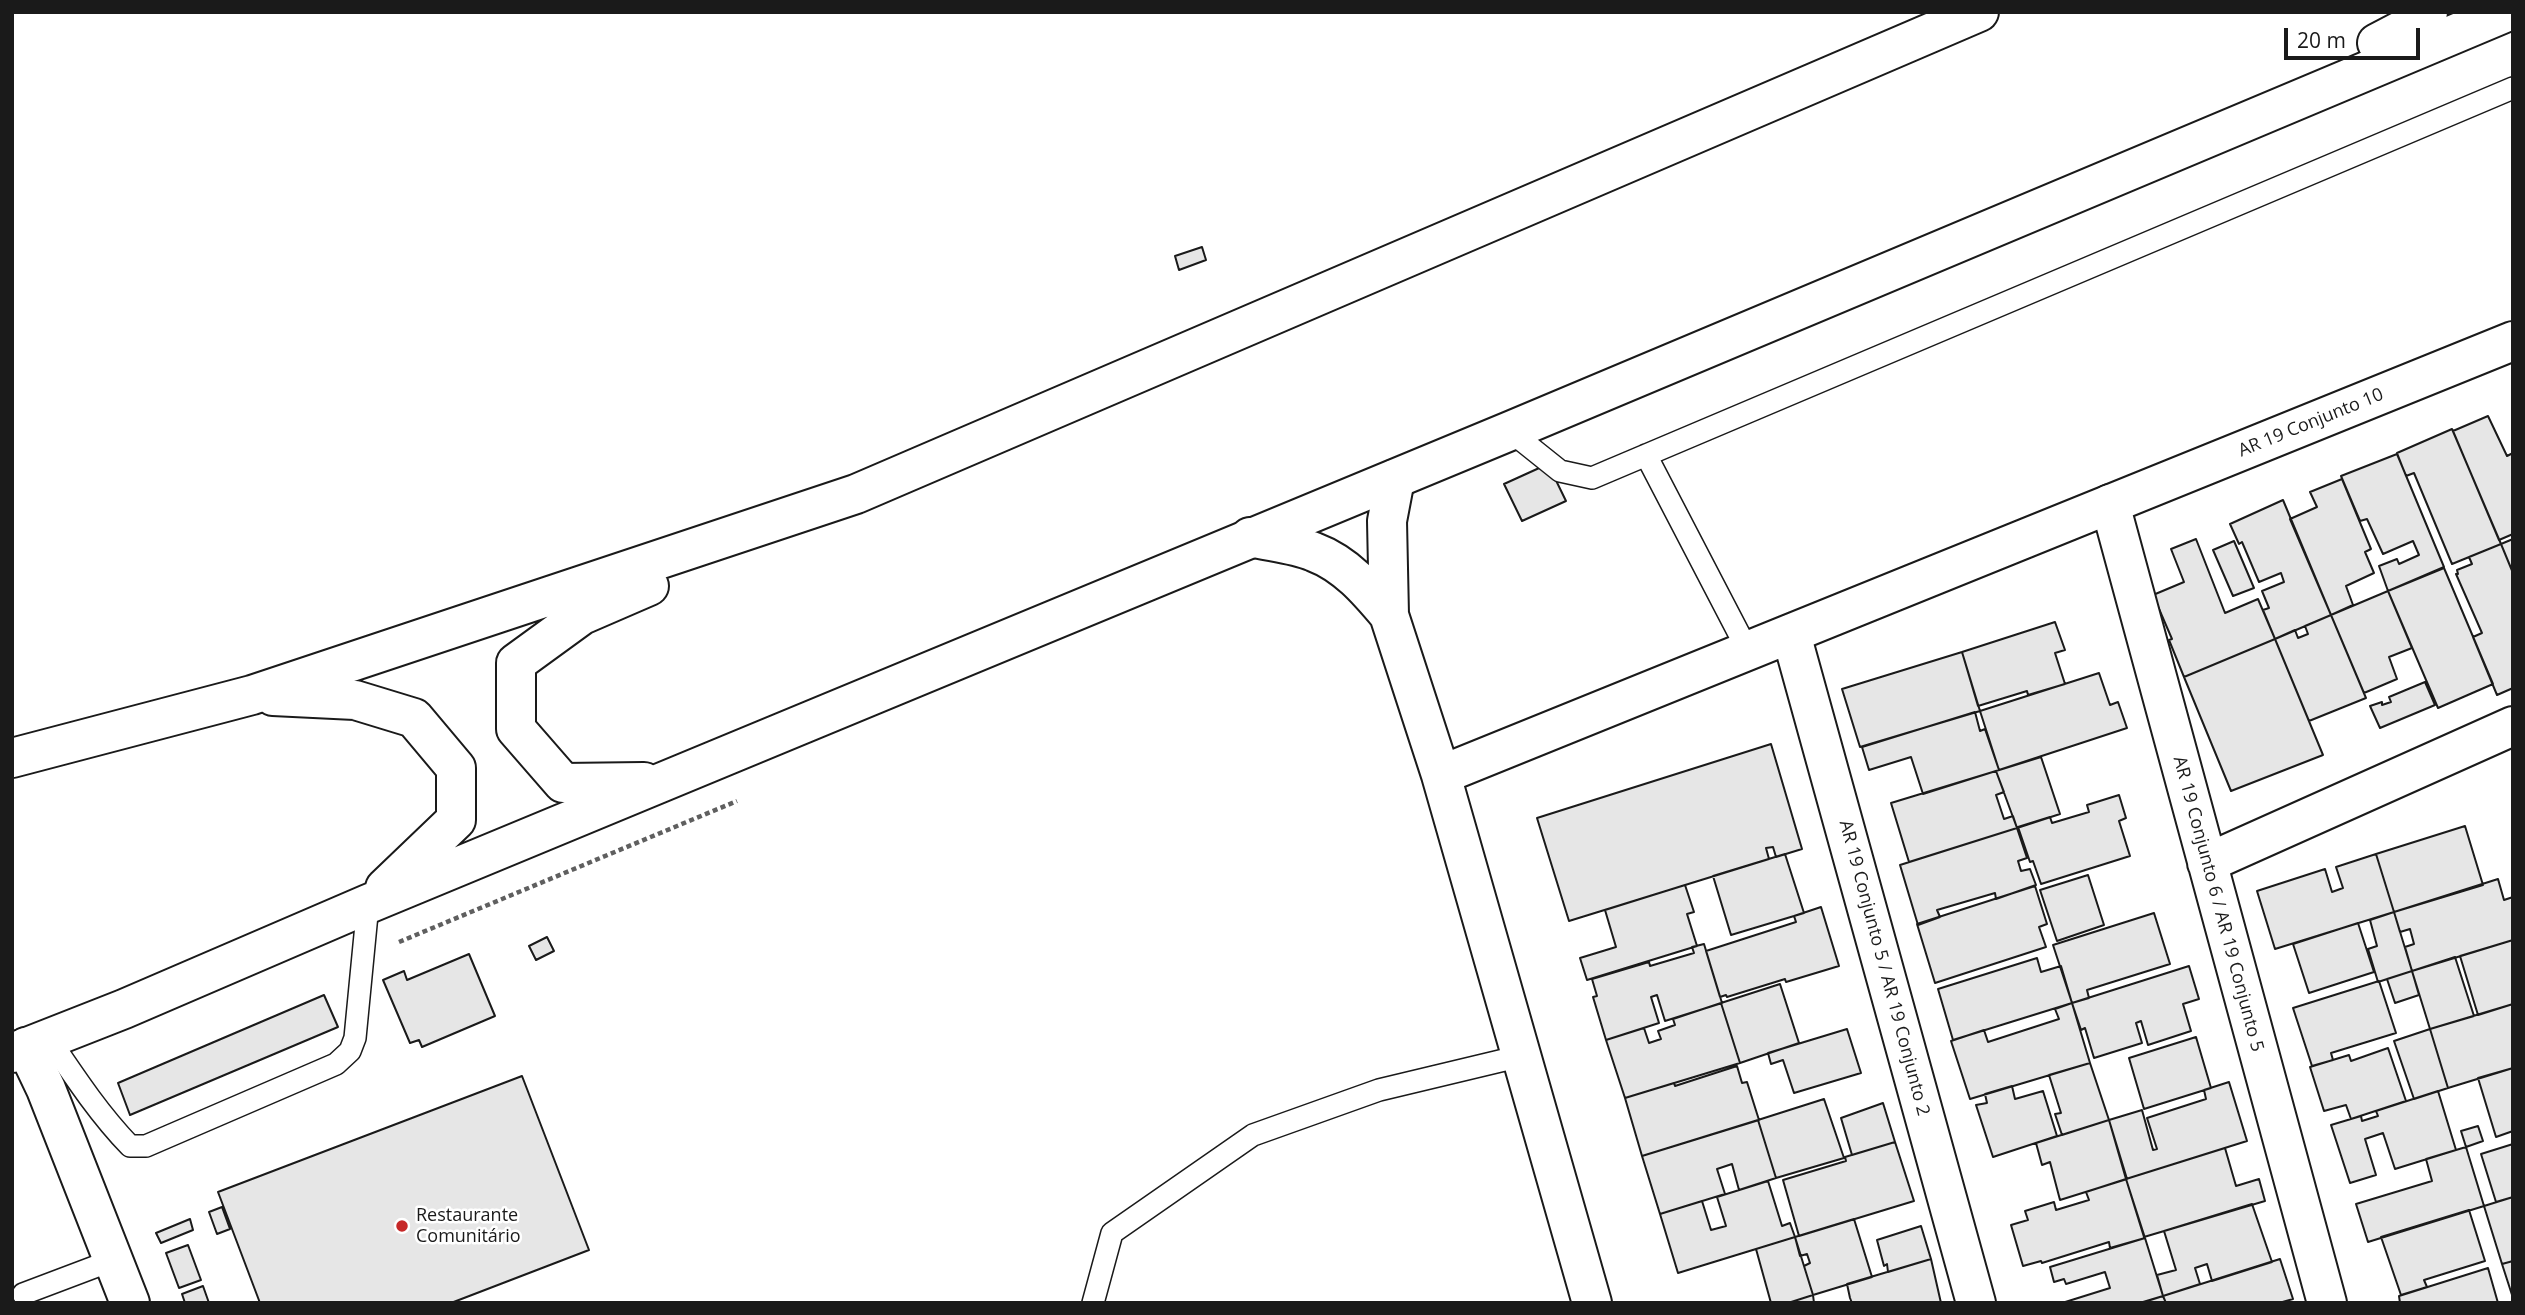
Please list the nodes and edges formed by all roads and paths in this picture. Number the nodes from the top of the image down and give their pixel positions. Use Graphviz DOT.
graph roads {
  1 [pos="1979,12"];
  2 [pos="2428,12"];
  3 [pos="2507,12"];
  4 [pos="2513,88"];
  5 [pos="2113,177"];
  6 [pos="2513,341"];
  7 [pos="1510,431"];
  8 [pos="1646,454"];
  9 [pos="1395,478"];
  10 [pos="856,494"];
  11 [pos="2110,504"];
  12 [pos="1250,537"];
  13 [pos="1389,615"];
  14 [pos="1791,634"];
  15 [pos="1748,651"];
  16 [pos="252,695"];
  17 [pos="2513,726"];
  18 [pos="12,758"];
  19 [pos="1441,775"];
  20 [pos="666,781"];
  21 [pos="2207,863"];
  22 [pos="368,904"];
  23 [pos="29,1046"];
  24 [pos="1521,1056"];
  25 [pos="113,1260"];
  26 [pos="23,1294"];
  27 [pos="130,1303"];
  28 [pos="1093,1303"];
  29 [pos="1592,1303"];
  30 [pos="1976,1303"];
  31 [pos="2327,1303"];
  1 -- 10 [label="main road"];
  2 -- 5 [label="main road"];
  3 -- 5 [label="main road"];
  4 -- 8 [label="lane"];
  5 -- 7 [label="main road"];
  6 -- 11 [label="main road, AR 19 Conjunto 10"];
  7 -- 8 [label="lane"];
  7 -- 9 [label="main road"];
  8 -- 15 [label="lane"];
  9 -- 12 [label="main road"];
  9 -- 13 [label="main road"];
  10 -- 16 [label="main road"];
  10 -- 20 [label="main road"];
  11 -- 14 [label="main road, AR 19 Conjunto 10"];
  11 -- 21 [label="main road, AR 19 Conjunto 6 / AR 19 Conjunto 5"];
  12 -- 13 [label="main road"];
  12 -- 20 [label="main road"];
  13 -- 19 [label="main road"];
  14 -- 15 [label="main road, AR 19 Conjunto 10"];
  14 -- 30 [label="main road, AR 19 Conjunto 5 / AR 19 Conjunto 2"];
  15 -- 19 [label="main road, AR 19 Conjunto 10"];
  16 -- 18 [label="main road"];
  16 -- 22 [label="main road"];
  17 -- 21 [label="main road"];
  19 -- 24 [label="main road"];
  20 -- 22 [label="main road"];
  21 -- 31 [label="main road, AR 19 Conjunto 6 / AR 19 Conjunto 5"];
  22 -- 23 [label="main road"];
  22 -- 23 [label="lane"];
  23 -- 25 [label="main road"];
  24 -- 28 [label="lane"];
  24 -- 29 [label="main road"];
  25 -- 26 [label="lane"];
  25 -- 27 [label="main road"];
}
